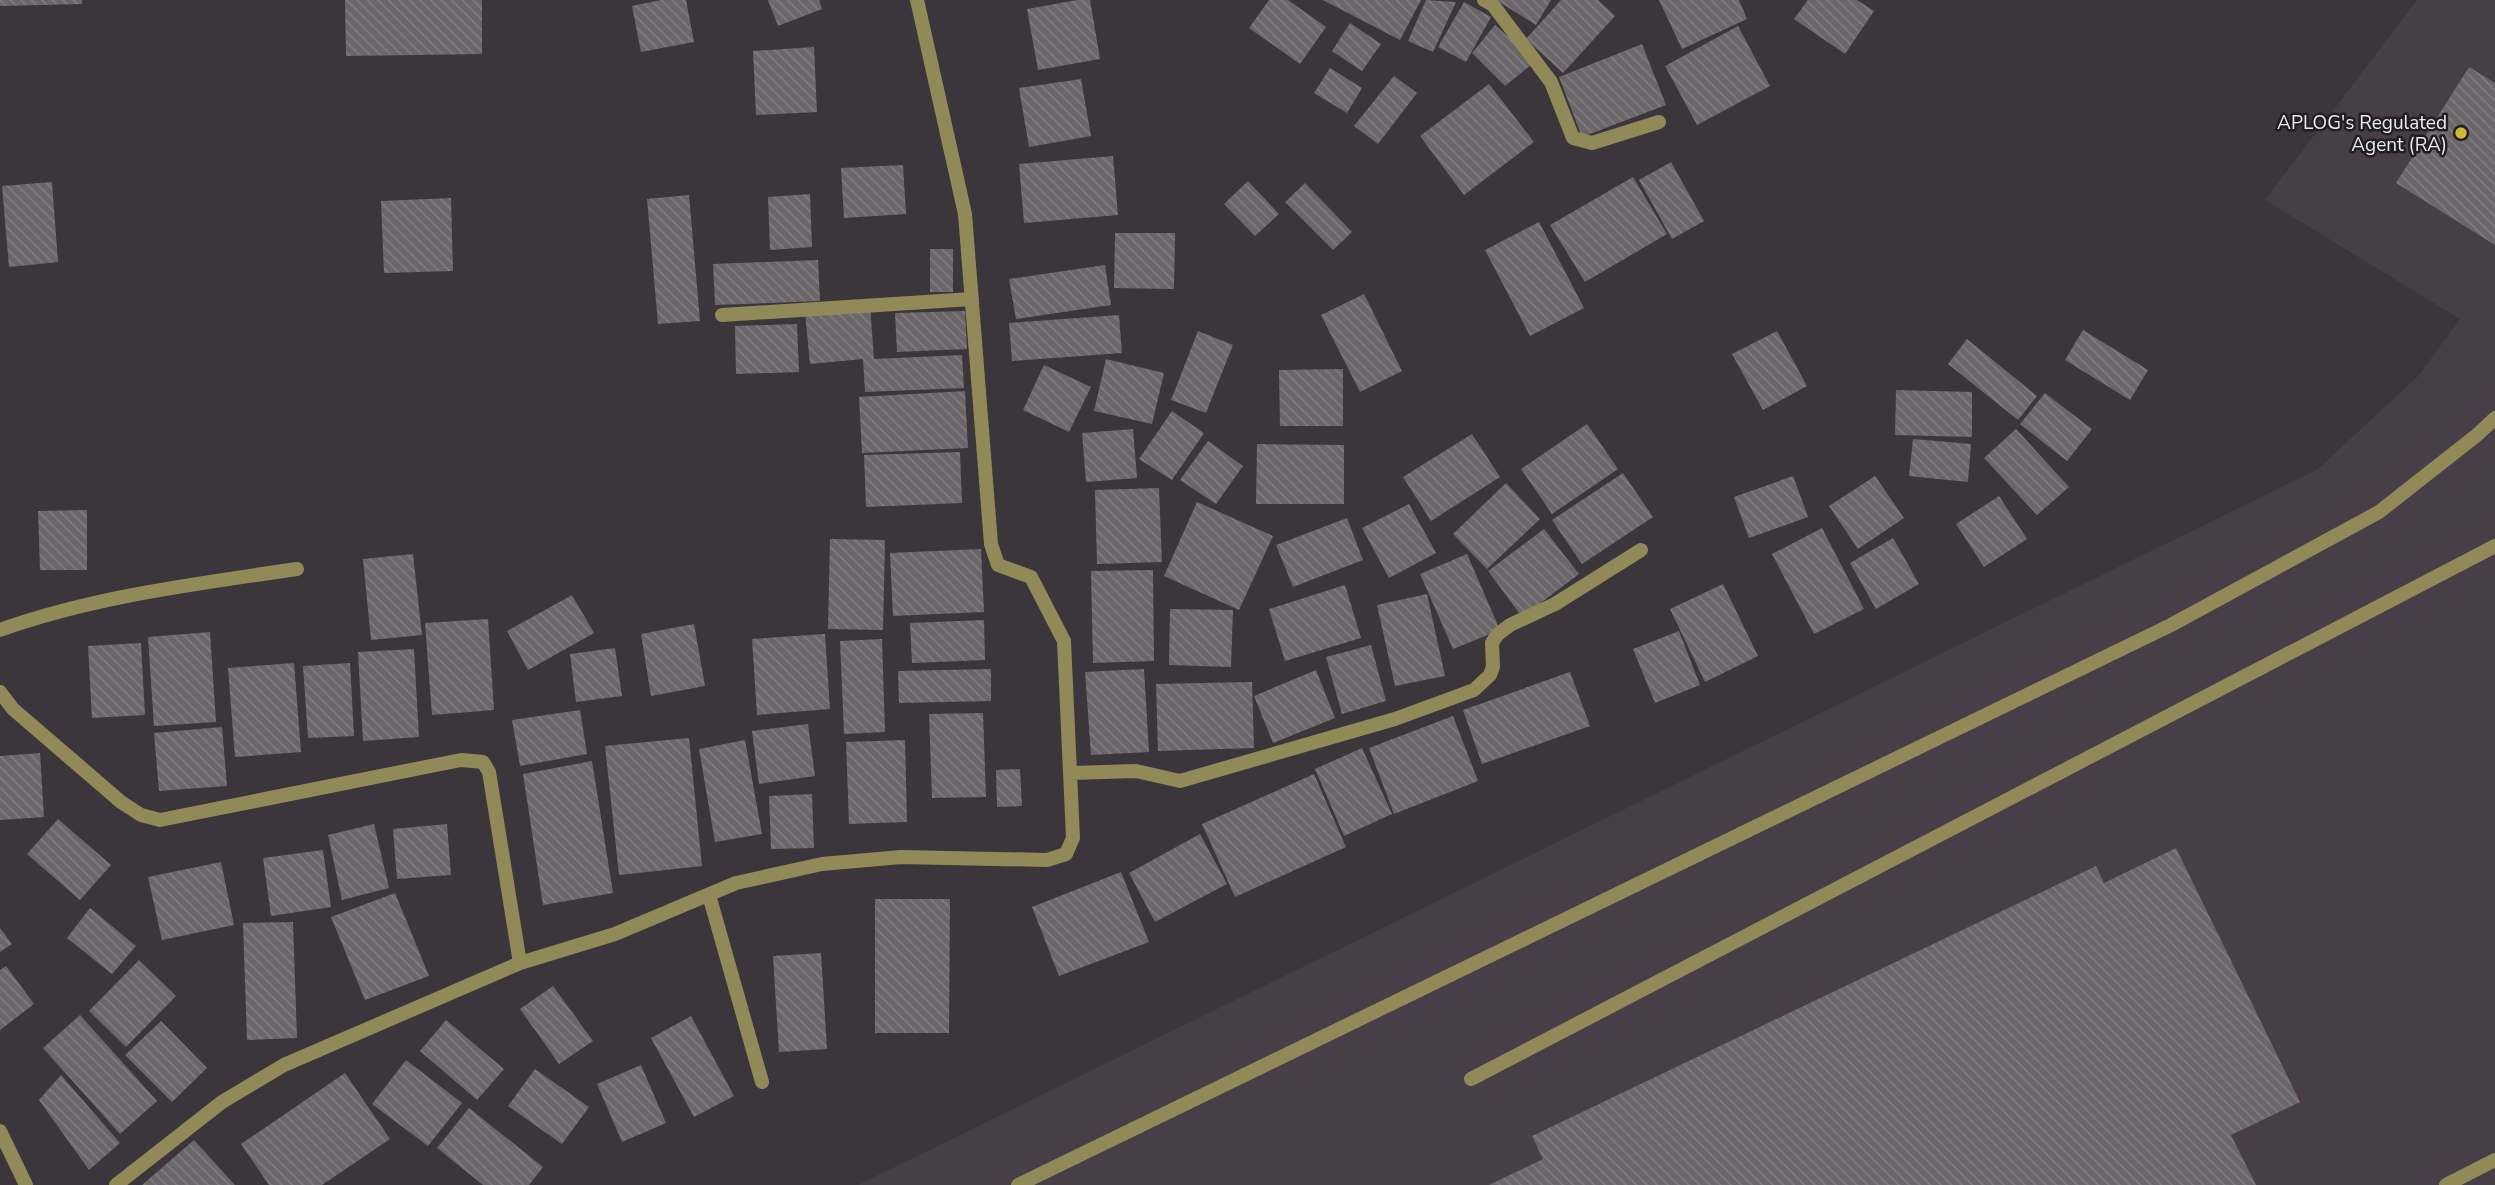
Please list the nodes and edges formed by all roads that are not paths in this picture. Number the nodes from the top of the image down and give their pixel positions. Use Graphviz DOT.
graph roads {
  1 [pos="917,0"];
  2 [pos="1484,0"];
  3 [pos="1659,122"];
  4 [pos="972,299"];
  5 [pos="722,315"];
  6 [pos="2495,418"];
  7 [pos="2495,546"];
  8 [pos="1641,550"];
  9 [pos="297,569"];
  10 [pos="0,630"];
  11 [pos="0,692"];
  12 [pos="1070,773"];
  13 [pos="709,895"];
  14 [pos="520,963"];
  15 [pos="1471,1079"];
  16 [pos="762,1082"];
  17 [pos="0,1131"];
  18 [pos="2495,1160"];
  19 [pos="26,1185"];
  20 [pos="116,1185"];
  21 [pos="1018,1185"];
  22 [pos="2446,1185"];
  1 -- 4 [label="street"];
  2 -- 3 [label="street"];
  4 -- 5 [label="street"];
  4 -- 12 [label="street"];
  6 -- 21 [label="street"];
  7 -- 15 [label="street"];
  8 -- 12 [label="street"];
  9 -- 10 [label="street"];
  11 -- 14 [label="street"];
  12 -- 13 [label="street"];
  13 -- 14 [label="street"];
  13 -- 16 [label="street"];
  14 -- 20 [label="street"];
  17 -- 19 [label="street"];
  18 -- 22 [label="street"];
}
